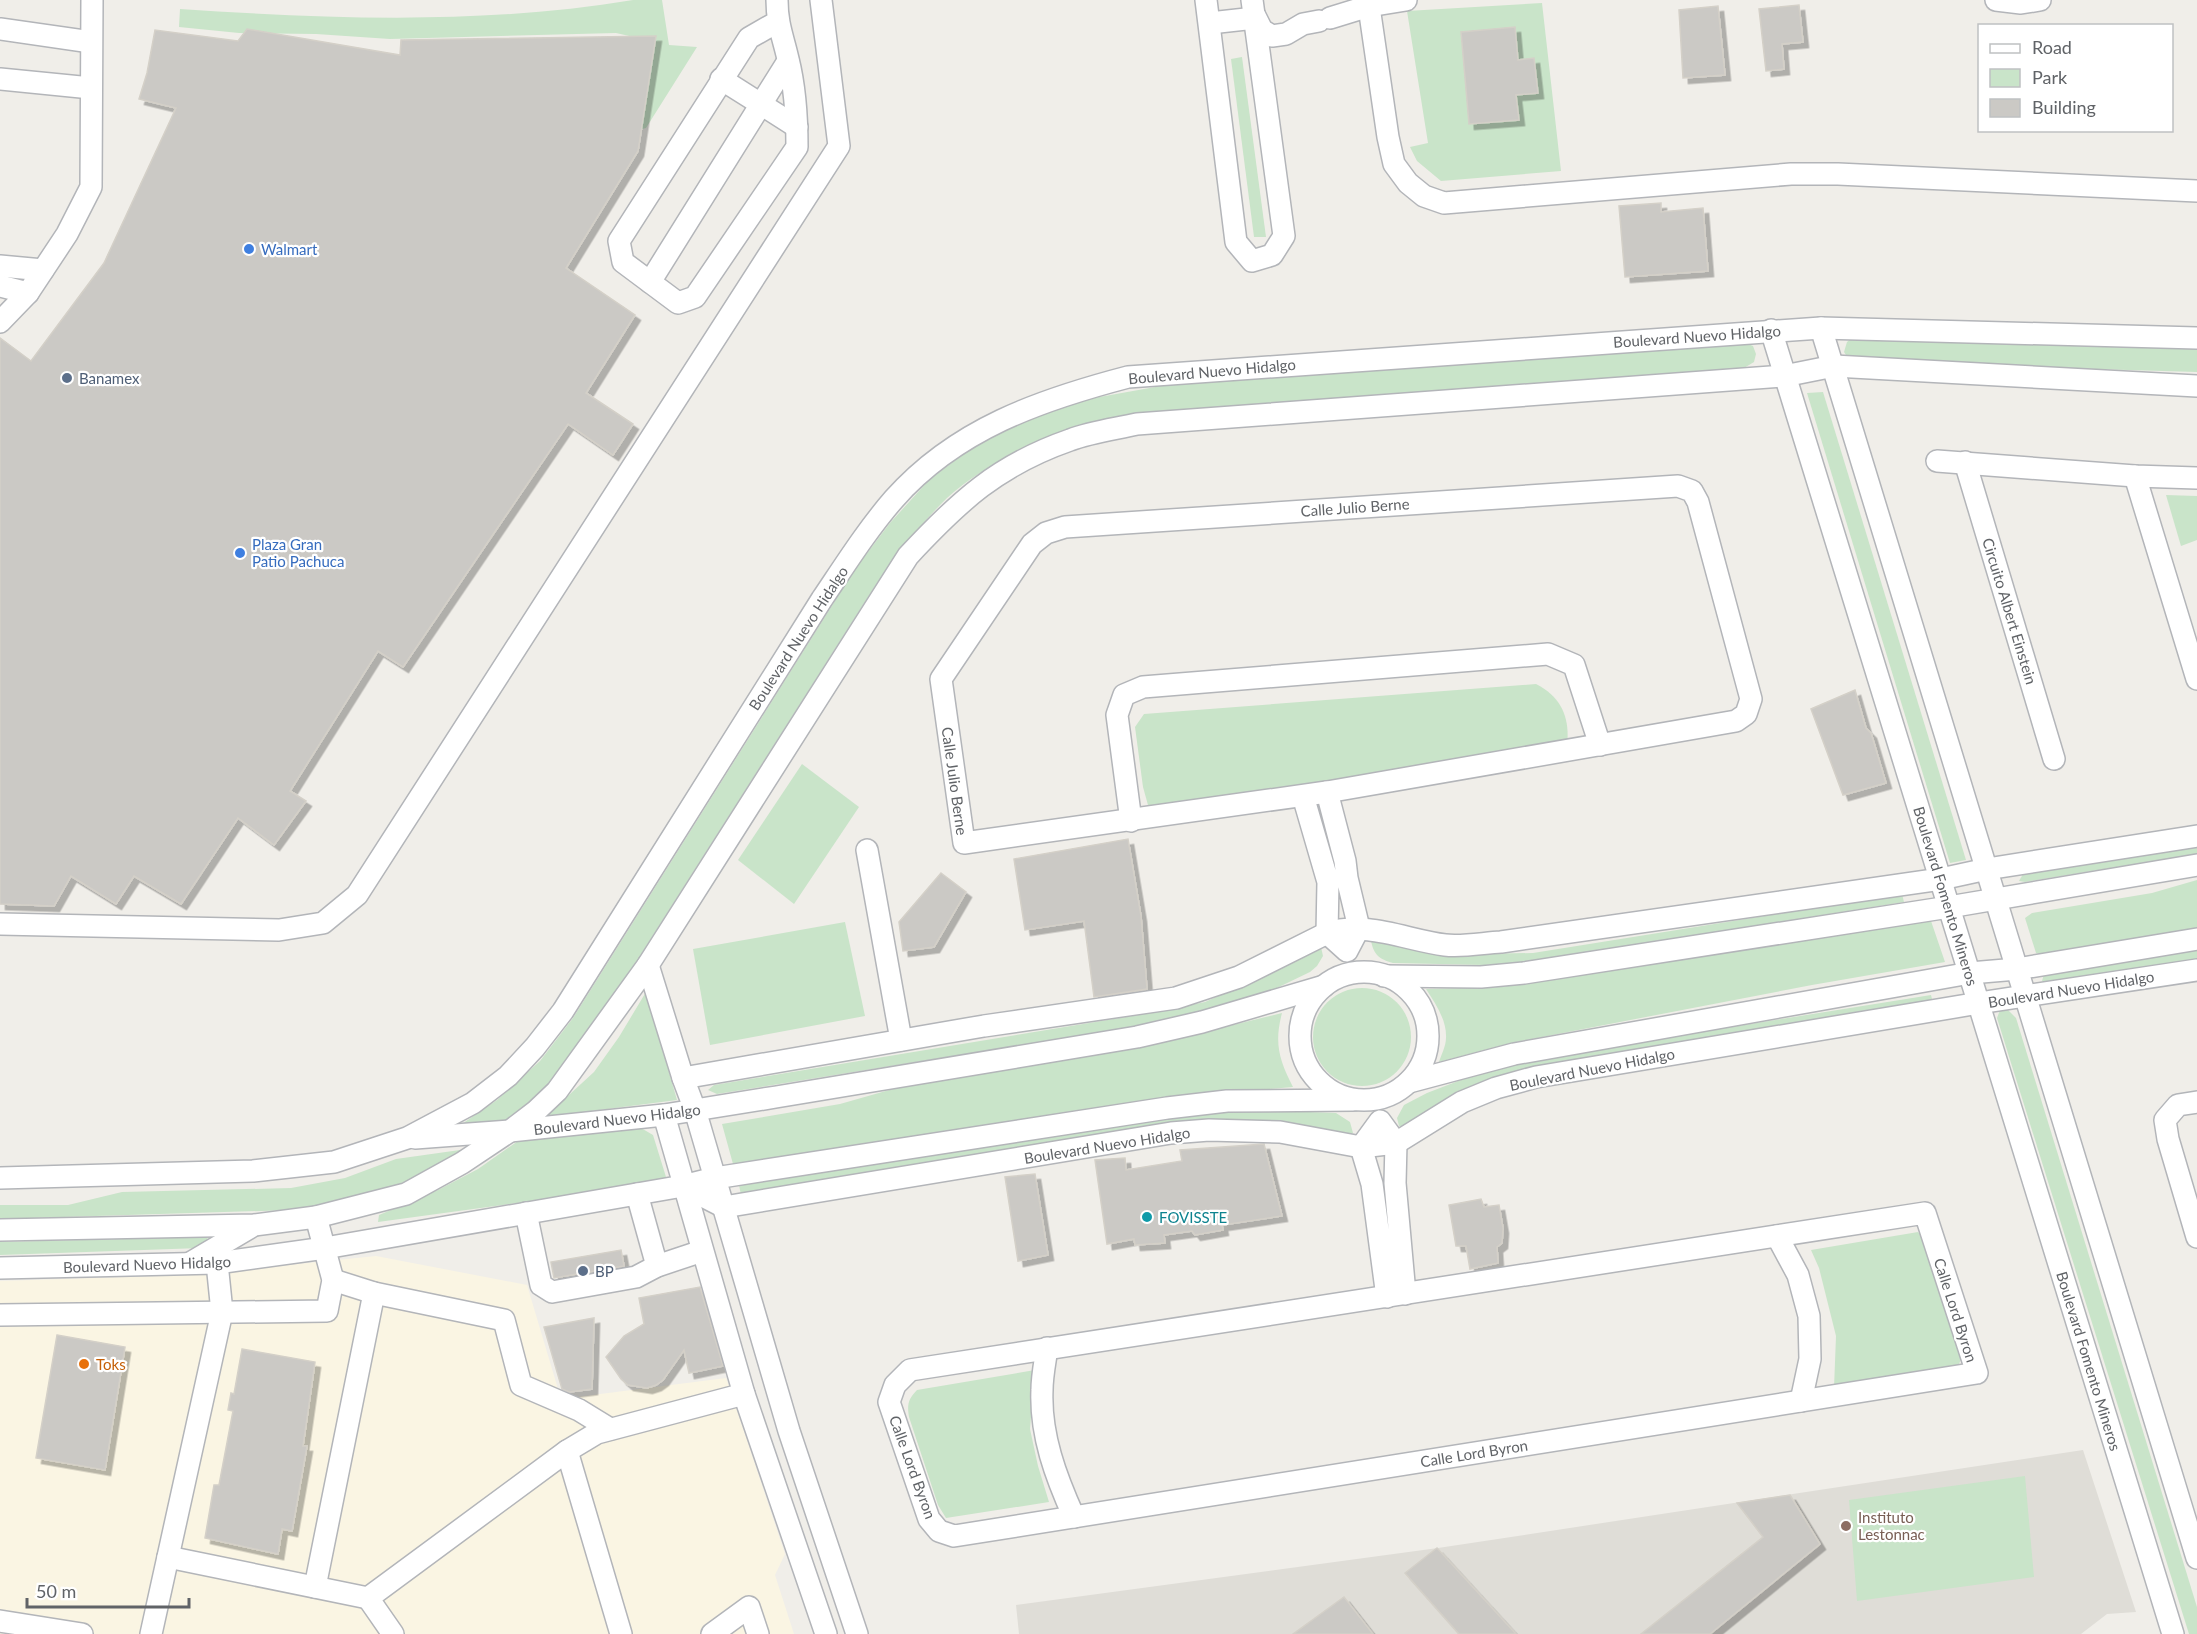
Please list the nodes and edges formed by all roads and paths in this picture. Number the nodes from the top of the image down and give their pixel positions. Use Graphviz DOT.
graph roads {
  1 [pos="92,0"];
  2 [pos="777,0"];
  3 [pos="821,0"];
  4 [pos="1206,0"];
  5 [pos="1406,0"];
  6 [pos="1996,0"];
  7 [pos="2040,0"];
  8 [pos="1368,3"];
  9 [pos="1257,6"];
  10 [pos="777,22"];
  11 [pos="1210,23"];
  12 [pos="0,29"];
  13 [pos="91,42"];
  14 [pos="788,61"];
  15 [pos="0,79"];
  16 [pos="721,79"];
  17 [pos="91,88"];
  18 [pos="761,106"];
  19 [pos="797,127"];
  20 [pos="2197,191"];
  21 [pos="0,266"];
  22 [pos="43,270"];
  23 [pos="650,282"];
  24 [pos="0,286"];
  25 [pos="28,293"];
  26 [pos="0,322"];
  27 [pos="1821,328"];
  28 [pos="1771,330"];
  29 [pos="2197,338"];
  30 [pos="1834,366"];
  31 [pos="1784,376"];
  32 [pos="2197,386"];
  33 [pos="1937,461"];
  34 [pos="1965,462"];
  35 [pos="2135,476"];
  36 [pos="2197,478"];
  37 [pos="2197,679"];
  38 [pos="1600,745"];
  39 [pos="2054,759"];
  40 [pos="1327,792"];
  41 [pos="1303,796"];
  42 [pos="1131,820"];
  43 [pos="2197,836"];
  44 [pos="867,850"];
  45 [pos="2197,865"];
  46 [pos="1987,869"];
  47 [pos="1941,879"];
  48 [pos="1337,880"];
  49 [pos="1995,897"];
  50 [pos="1949,907"];
  51 [pos="0,924"];
  52 [pos="1359,928"];
  53 [pos="1327,933"];
  54 [pos="2197,939"];
  55 [pos="1347,951"];
  56 [pos="648,965"];
  57 [pos="2017,969"];
  58 [pos="2197,970"];
  59 [pos="1970,973"];
  60 [pos="1353,974"];
  61 [pos="1384,976"];
  62 [pos="1324,986"];
  63 [pos="2025,996"];
  64 [pos="1979,1003"];
  65 [pos="901,1040"];
  66 [pos="683,1078"];
  67 [pos="1409,1082"];
  68 [pos="1378,1099"];
  69 [pos="1353,1100"];
  70 [pos="2197,1102"];
  71 [pos="695,1110"];
  72 [pos="664,1115"];
  73 [pos="1380,1121"];
  74 [pos="510,1131"];
  75 [pos="407,1138"];
  76 [pos="1396,1143"];
  77 [pos="1361,1147"];
  78 [pos="0,1178"];
  79 [pos="715,1178"];
  80 [pos="1395,1183"];
  81 [pos="1372,1184"];
  82 [pos="683,1185"];
  83 [pos="637,1194"];
  84 [pos="724,1207"];
  85 [pos="526,1213"];
  86 [pos="316,1218"];
  87 [pos="254,1225"];
  88 [pos="0,1230"];
  89 [pos="1777,1236"];
  90 [pos="2197,1237"];
  91 [pos="325,1248"];
  92 [pos="702,1251"];
  93 [pos="217,1263"];
  94 [pos="187,1265"];
  95 [pos="657,1266"];
  96 [pos="0,1268"];
  97 [pos="333,1280"];
  98 [pos="374,1293"];
  99 [pos="1396,1296"];
  100 [pos="222,1312"];
  101 [pos="0,1315"];
  102 [pos="1047,1348"];
  103 [pos="744,1394"];
  104 [pos="1801,1401"];
  105 [pos="610,1429"];
  106 [pos="567,1450"];
  107 [pos="1074,1517"];
  108 [pos="168,1557"];
  109 [pos="2197,1558"];
  110 [pos="315,1587"];
  111 [pos="368,1598"];
  112 [pos="0,1621"];
  113 [pos="81,1634"];
  114 [pos="151,1634"];
  115 [pos="393,1634"];
  116 [pos="621,1634"];
  117 [pos="712,1634"];
  118 [pos="758,1634"];
  119 [pos="826,1634"];
  120 [pos="856,1634"];
  121 [pos="2173,1634"];
  1 -- 13 [label="street"];
  2 -- 10 [label="street"];
  3 -- 51 [label="street"];
  4 -- 11 [label="street"];
  5 -- 8 [label="street"];
  6 -- 7 [label="street"];
  8 -- 9 [label="street"];
  8 -- 20 [label="street"];
  9 -- 11 [label="street"];
  9 -- 11 [label="street"];
  10 -- 14 [label="street"];
  10 -- 16 [label="street"];
  12 -- 13 [label="street"];
  13 -- 17 [label="street"];
  14 -- 18 [label="street"];
  14 -- 19 [label="street"];
  15 -- 17 [label="street"];
  16 -- 18 [label="street"];
  16 -- 23 [label="street"];
  17 -- 22 [label="street"];
  18 -- 19 [label="street"];
  18 -- 23 [label="street"];
  19 -- 23 [label="street"];
  21 -- 22 [label="street"];
  22 -- 25 [label="street"];
  24 -- 25 [label="street"];
  25 -- 26 [label="street"];
  27 -- 28 [label="street, Boulevard Nuevo Hidalgo"];
  27 -- 29 [label="street, Boulevard Nuevo Hidalgo"];
  27 -- 30 [label="street"];
  28 -- 31 [label="street, Boulevard Fomento Mineros"];
  28 -- 75 [label="street, Boulevard Nuevo Hidalgo"];
  30 -- 31 [label="street, Boulevard Nuevo Hidalgo"];
  30 -- 32 [label="street, Boulevard Nuevo Hidalgo"];
  30 -- 46 [label="street"];
  31 -- 47 [label="street, Boulevard Fomento Mineros"];
  31 -- 56 [label="street, Boulevard Nuevo Hidalgo"];
  33 -- 34 [label="street"];
  34 -- 35 [label="street"];
  34 -- 39 [label="street, Circuito Albert Einstein"];
  35 -- 36 [label="street"];
  35 -- 37 [label="street"];
  38 -- 40 [label="street, Calle Julio Berne"];
  38 -- 42 [label="street"];
  38 -- 42 [label="street, Calle Julio Berne"];
  40 -- 41 [label="street, Calle Julio Berne"];
  40 -- 48 [label="street"];
  41 -- 42 [label="street, Calle Julio Berne"];
  41 -- 48 [label="street"];
  43 -- 46 [label="street"];
  44 -- 65 [label="street"];
  45 -- 49 [label="street"];
  46 -- 47 [label="street"];
  46 -- 49 [label="street"];
  47 -- 50 [label="street, Boulevard Fomento Mineros"];
  47 -- 52 [label="street"];
  48 -- 52 [label="street"];
  48 -- 53 [label="street"];
  49 -- 50 [label="street"];
  49 -- 57 [label="street"];
  50 -- 59 [label="street, Boulevard Fomento Mineros"];
  50 -- 61 [label="street"];
  52 -- 53 [label="street"];
  52 -- 55 [label="street"];
  53 -- 55 [label="street"];
  53 -- 65 [label="street"];
  54 -- 57 [label="street, Boulevard Nuevo Hidalgo"];
  55 -- 60 [label="street"];
  56 -- 66 [label="street"];
  56 -- 74 [label="street, Boulevard Nuevo Hidalgo"];
  57 -- 59 [label="street, Boulevard Nuevo Hidalgo"];
  57 -- 63 [label="street"];
  58 -- 63 [label="street, Boulevard Nuevo Hidalgo"];
  59 -- 64 [label="street, Boulevard Fomento Mineros"];
  59 -- 67 [label="street, Boulevard Nuevo Hidalgo"];
  60 -- 61 [label="street"];
  60 -- 62 [label="street"];
  61 -- 67 [label="street"];
  62 -- 69 [label="street"];
  62 -- 71 [label="street, Boulevard Nuevo Hidalgo"];
  63 -- 64 [label="street, Boulevard Nuevo Hidalgo"];
  63 -- 109 [label="street"];
  64 -- 76 [label="street, Boulevard Nuevo Hidalgo"];
  64 -- 121 [label="street, Boulevard Fomento Mineros"];
  65 -- 66 [label="street"];
  66 -- 71 [label="street"];
  67 -- 68 [label="street"];
  68 -- 69 [label="street"];
  68 -- 73 [label="street"];
  69 -- 79 [label="street, Boulevard Nuevo Hidalgo"];
  70 -- 90 [label="street"];
  71 -- 72 [label="street, Boulevard Nuevo Hidalgo"];
  71 -- 79 [label="street"];
  72 -- 74 [label="street, Boulevard Nuevo Hidalgo"];
  72 -- 82 [label="street"];
  73 -- 76 [label="street"];
  73 -- 77 [label="street"];
  74 -- 75 [label="street, Boulevard Nuevo Hidalgo"];
  74 -- 86 [label="street, Boulevard Nuevo Hidalgo"];
  75 -- 78 [label="street, Boulevard Nuevo Hidalgo"];
  76 -- 77 [label="street, Boulevard Nuevo Hidalgo"];
  76 -- 80 [label="street"];
  77 -- 81 [label="street"];
  77 -- 84 [label="street, Boulevard Nuevo Hidalgo"];
  79 -- 82 [label="street, Boulevard Nuevo Hidalgo"];
  79 -- 84 [label="street"];
  80 -- 81 [label="street"];
  80 -- 99 [label="street"];
  81 -- 99 [label="street"];
  82 -- 83 [label="street, Boulevard Nuevo Hidalgo"];
  82 -- 84 [label="street"];
  82 -- 92 [label="street"];
  83 -- 85 [label="street, Boulevard Nuevo Hidalgo"];
  83 -- 95 [label="street"];
  84 -- 120 [label="street"];
  85 -- 91 [label="street, Boulevard Nuevo Hidalgo"];
  85 -- 95 [label="street"];
  86 -- 87 [label="street, Boulevard Nuevo Hidalgo"];
  86 -- 91 [label="street"];
  87 -- 88 [label="street, Boulevard Nuevo Hidalgo"];
  87 -- 94 [label="street"];
  89 -- 99 [label="street, Calle Lord Byron"];
  89 -- 104 [label="street"];
  89 -- 104 [label="street, Calle Lord Byron"];
  91 -- 93 [label="street, Boulevard Nuevo Hidalgo"];
  91 -- 97 [label="street"];
  92 -- 95 [label="street"];
  92 -- 103 [label="street"];
  93 -- 94 [label="street, Boulevard Nuevo Hidalgo"];
  93 -- 100 [label="street"];
  94 -- 96 [label="street, Boulevard Nuevo Hidalgo"];
  97 -- 98 [label="street"];
  97 -- 100 [label="street"];
  98 -- 105 [label="street"];
  98 -- 110 [label="street"];
  99 -- 102 [label="street, Calle Lord Byron"];
  100 -- 101 [label="street"];
  100 -- 108 [label="street"];
  102 -- 107 [label="street"];
  102 -- 107 [label="street, Calle Lord Byron"];
  103 -- 105 [label="street"];
  103 -- 119 [label="street"];
  104 -- 107 [label="street, Calle Lord Byron"];
  105 -- 106 [label="street"];
  106 -- 111 [label="street"];
  106 -- 116 [label="street"];
  108 -- 110 [label="street"];
  108 -- 114 [label="street"];
  110 -- 111 [label="street"];
  111 -- 115 [label="street"];
  112 -- 113 [label="street"];
  117 -- 118 [label="street"];
}
